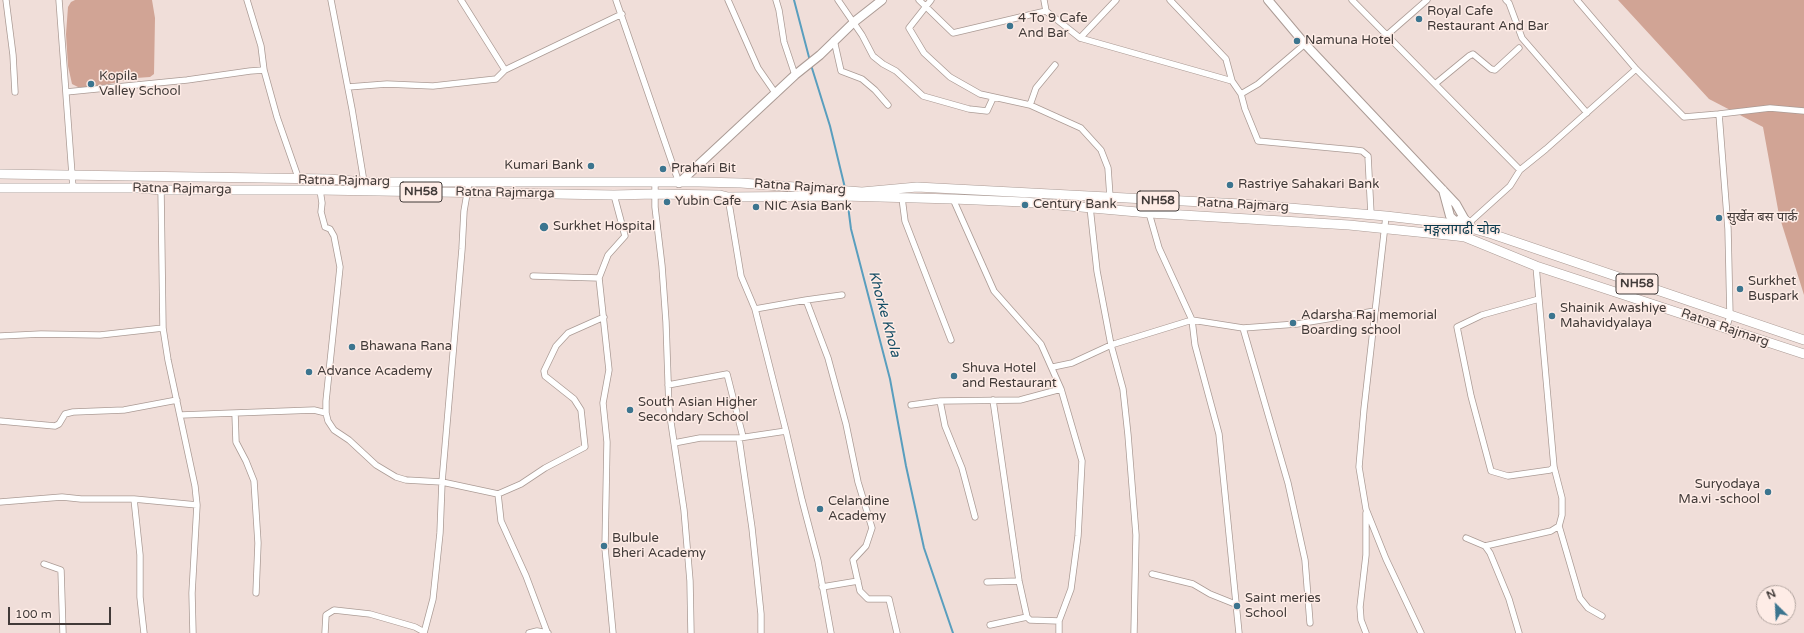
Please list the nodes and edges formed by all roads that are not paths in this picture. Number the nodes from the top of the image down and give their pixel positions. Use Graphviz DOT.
graph roads {
  1 [pos="6,0"];
  2 [pos="59,0"];
  3 [pos="247,0"];
  4 [pos="331,0"];
  5 [pos="461,0"];
  6 [pos="616,0"];
  7 [pos="728,0"];
  8 [pos="776,0"];
  9 [pos="838,0"];
  10 [pos="882,0"];
  11 [pos="919,0"];
  12 [pos="931,0"];
  13 [pos="1044,0"];
  14 [pos="1116,0"];
  15 [pos="1170,0"];
  16 [pos="1352,0"];
  17 [pos="1427,0"];
  18 [pos="1506,0"];
  19 [pos="1577,0"];
  20 [pos="1271,1"];
  21 [pos="925,6"];
  22 [pos="1046,11"];
  23 [pos="622,14"];
  24 [pos="854,22"];
  25 [pos="1387,35"];
  26 [pos="1080,38"];
  27 [pos="834,40"];
  28 [pos="1305,44"];
  29 [pos="1519,48"];
  30 [pos="1056,65"];
  31 [pos="1636,69"];
  32 [pos="264,70"];
  33 [pos="505,70"];
  34 [pos="795,75"];
  35 [pos="1232,81"];
  36 [pos="1435,84"];
  37 [pos="348,87"];
  38 [pos="15,92"];
  39 [pos="66,92"];
  40 [pos="776,94"];
  41 [pos="1241,94"];
  42 [pos="993,98"];
  43 [pos="888,105"];
  44 [pos="1030,105"];
  45 [pos="1804,111"];
  46 [pos="1587,113"];
  47 [pos="1719,114"];
  48 [pos="1520,170"];
  49 [pos="0,174"];
  50 [pos="73,175"];
  51 [pos="329,179"];
  52 [pos="299,180"];
  53 [pos="364,182"];
  54 [pos="469,182"];
  55 [pos="655,182"];
  56 [pos="699,182"];
  57 [pos="678,183"];
  58 [pos="0,188"];
  59 [pos="73,188"];
  60 [pos="161,190"];
  61 [pos="320,190"];
  62 [pos="330,190"];
  63 [pos="841,192"];
  64 [pos="468,193"];
  65 [pos="655,194"];
  66 [pos="700,194"];
  67 [pos="865,194"];
  68 [pos="614,195"];
  69 [pos="728,196"];
  70 [pos="1110,197"];
  71 [pos="902,198"];
  72 [pos="953,199"];
  73 [pos="1090,207"];
  74 [pos="1149,213"];
  75 [pos="1371,214"];
  76 [pos="1386,216"];
  77 [pos="1463,224"];
  78 [pos="1384,229"];
  79 [pos="1461,236"];
  80 [pos="1536,266"];
  81 [pos="533,276"];
  82 [pos="599,278"];
  83 [pos="842,295"];
  84 [pos="1540,299"];
  85 [pos="806,300"];
  86 [pos="755,309"];
  87 [pos="1375,311"];
  88 [pos="1730,316"];
  89 [pos="604,317"];
  90 [pos="1192,320"];
  91 [pos="163,328"];
  92 [pos="1243,328"];
  93 [pos="1726,329"];
  94 [pos="0,336"];
  95 [pos="951,340"];
  96 [pos="1804,340"];
  97 [pos="1111,345"];
  98 [pos="1804,354"];
  99 [pos="1053,367"];
  100 [pos="668,385"];
  101 [pos="1061,389"];
  102 [pos="178,400"];
  103 [pos="993,400"];
  104 [pos="940,401"];
  105 [pos="911,405"];
  106 [pos="235,413"];
  107 [pos="326,413"];
  108 [pos="181,415"];
  109 [pos="0,421"];
  110 [pos="786,430"];
  111 [pos="741,438"];
  112 [pos="674,443"];
  113 [pos="1554,467"];
  114 [pos="442,482"];
  115 [pos="498,494"];
  116 [pos="134,499"];
  117 [pos="0,502"];
  118 [pos="197,505"];
  119 [pos="1366,508"];
  120 [pos="975,517"];
  121 [pos="1559,526"];
  122 [pos="1466,538"];
  123 [pos="1485,546"];
  124 [pos="44,564"];
  125 [pos="1152,574"];
  126 [pos="858,581"];
  127 [pos="1019,581"];
  128 [pos="987,582"];
  129 [pos="822,587"];
  130 [pos="256,593"];
  131 [pos="1235,604"];
  132 [pos="1602,616"];
  133 [pos="1027,617"];
  134 [pos="1059,622"];
  135 [pos="1310,623"];
  136 [pos="990,625"];
  137 [pos="63,633"];
  138 [pos="144,633"];
  139 [pos="193,633"];
  140 [pos="325,633"];
  141 [pos="424,633"];
  142 [pos="529,633"];
  143 [pos="548,633"];
  144 [pos="614,633"];
  145 [pos="691,633"];
  146 [pos="761,633"];
  147 [pos="831,633"];
  148 [pos="897,633"];
  149 [pos="1059,633"];
  150 [pos="1134,633"];
  151 [pos="1239,633"];
  152 [pos="1366,633"];
  153 [pos="1421,633"];
  154 [pos="1519,633"];
  1 -- 38 [label="street"];
  2 -- 39 [label="street"];
  3 -- 32 [label="street"];
  4 -- 37 [label="street"];
  5 -- 33 [label="street"];
  6 -- 23 [label="street"];
  7 -- 40 [label="street"];
  8 -- 34 [label="street"];
  9 -- 24 [label="street"];
  10 -- 24 [label="main road"];
  11 -- 21 [label="street"];
  12 -- 21 [label="street"];
  13 -- 22 [label="street"];
  14 -- 26 [label="street"];
  15 -- 35 [label="street"];
  16 -- 25 [label="street"];
  17 -- 25 [label="street"];
  18 -- 46 [label="street"];
  19 -- 31 [label="street"];
  20 -- 28 [label="main road"];
  21 -- 22 [label="street"];
  21 -- 42 [label="street"];
  22 -- 26 [label="street"];
  23 -- 33 [label="street"];
  23 -- 57 [label="street"];
  24 -- 27 [label="main road"];
  24 -- 42 [label="street"];
  25 -- 36 [label="street"];
  26 -- 35 [label="street"];
  27 -- 34 [label="main road"];
  27 -- 43 [label="street"];
  28 -- 41 [label="street"];
  28 -- 77 [label="main road"];
  29 -- 36 [label="street"];
  30 -- 44 [label="street"];
  31 -- 46 [label="street"];
  31 -- 47 [label="street"];
  32 -- 39 [label="street"];
  32 -- 52 [label="street"];
  33 -- 37 [label="street"];
  34 -- 40 [label="main road"];
  35 -- 41 [label="street"];
  36 -- 48 [label="street"];
  37 -- 53 [label="street"];
  39 -- 50 [label="street"];
  40 -- 57 [label="main road"];
  41 -- 75 [label="street"];
  42 -- 44 [label="street"];
  44 -- 70 [label="street"];
  45 -- 47 [label="street"];
  46 -- 48 [label="street"];
  47 -- 88 [label="street"];
  48 -- 77 [label="street"];
  49 -- 50 [label="main road, Ratna Rajmarg / NH58"];
  50 -- 52 [label="main road, Ratna Rajmarg / NH58"];
  50 -- 59 [label="street"];
  51 -- 52 [label="main road, Ratna Rajmarg / NH58"];
  51 -- 53 [label="main road, Ratna Rajmarg / NH58"];
  51 -- 62 [label="main road"];
  53 -- 54 [label="main road, Ratna Rajmarg / NH58"];
  54 -- 55 [label="main road, Ratna Rajmarg / NH58"];
  54 -- 64 [label="street"];
  55 -- 57 [label="main road, Ratna Rajmarg / NH58"];
  55 -- 65 [label="street"];
  56 -- 57 [label="main road, Ratna Rajmarg / NH58"];
  56 -- 63 [label="main road, Ratna Rajmarg / NH58"];
  56 -- 66 [label="main road"];
  58 -- 59 [label="main road, Ratna Rajmarga / NH58"];
  59 -- 60 [label="main road, Ratna Rajmarga / NH58"];
  60 -- 61 [label="main road, Ratna Rajmarga / NH58"];
  60 -- 91 [label="street"];
  61 -- 62 [label="main road, Ratna Rajmarga / NH58"];
  61 -- 107 [label="street"];
  62 -- 64 [label="main road, Ratna Rajmarga / NH58"];
  63 -- 67 [label="main road, Ratna Rajmarg / NH58"];
  63 -- 69 [label="main road, Ratna Rajmarga / NH58"];
  64 -- 68 [label="main road, Ratna Rajmarga / NH58"];
  64 -- 114 [label="street"];
  65 -- 66 [label="main road, Ratna Rajmarga / NH58"];
  65 -- 68 [label="main road, Ratna Rajmarga / NH58"];
  65 -- 100 [label="street"];
  66 -- 69 [label="main road, Ratna Rajmarga / NH58"];
  67 -- 70 [label="main road, Ratna Rajmarg / NH58"];
  67 -- 71 [label="main road, Ratna Rajmarg / NH58"];
  68 -- 82 [label="street"];
  69 -- 86 [label="street"];
  70 -- 75 [label="main road, Ratna Rajmarg / NH58"];
  71 -- 72 [label="main road, Ratna Rajmarg / NH58"];
  71 -- 95 [label="street"];
  72 -- 73 [label="main road, Ratna Rajmarg / NH58"];
  72 -- 99 [label="street"];
  73 -- 74 [label="main road, Ratna Rajmarg / NH58"];
  73 -- 97 [label="street"];
  74 -- 78 [label="main road, Ratna Rajmarg / NH58"];
  74 -- 90 [label="street"];
  75 -- 76 [label="main road, Ratna Rajmarg / NH58"];
  76 -- 77 [label="main road, Ratna Rajmarg / NH58"];
  76 -- 78 [label="street"];
  77 -- 79 [label="main road"];
  77 -- 79 [label="main road"];
  77 -- 88 [label="main road, Ratna Rajmarg / NH58"];
  78 -- 79 [label="main road, Ratna Rajmarg / NH58"];
  78 -- 87 [label="street"];
  79 -- 80 [label="main road, Ratna Rajmarg / NH58"];
  80 -- 84 [label="street"];
  80 -- 93 [label="main road, Ratna Rajmarg / NH58"];
  81 -- 82 [label="street"];
  82 -- 89 [label="street"];
  83 -- 85 [label="street"];
  84 -- 113 [label="street"];
  84 -- 113 [label="street"];
  85 -- 86 [label="street"];
  85 -- 126 [label="street"];
  86 -- 110 [label="street"];
  87 -- 92 [label="street"];
  87 -- 119 [label="street"];
  88 -- 93 [label="street"];
  88 -- 96 [label="main road, Ratna Rajmarg / NH58"];
  89 -- 115 [label="street"];
  89 -- 144 [label="street"];
  90 -- 92 [label="street"];
  90 -- 97 [label="street"];
  90 -- 131 [label="street"];
  91 -- 94 [label="street"];
  91 -- 102 [label="street"];
  92 -- 135 [label="street"];
  93 -- 98 [label="main road, Ratna Rajmarg / NH58"];
  97 -- 99 [label="street"];
  97 -- 150 [label="street"];
  99 -- 101 [label="street"];
  100 -- 111 [label="street"];
  100 -- 112 [label="street"];
  101 -- 103 [label="street"];
  101 -- 134 [label="street"];
  102 -- 108 [label="street"];
  102 -- 109 [label="street"];
  103 -- 104 [label="street"];
  103 -- 127 [label="street"];
  104 -- 105 [label="street"];
  104 -- 120 [label="street"];
  106 -- 107 [label="street"];
  106 -- 108 [label="street"];
  106 -- 130 [label="street"];
  107 -- 114 [label="street"];
  108 -- 118 [label="street"];
  110 -- 111 [label="street"];
  110 -- 129 [label="street"];
  111 -- 112 [label="street"];
  111 -- 146 [label="street"];
  112 -- 145 [label="street"];
  113 -- 121 [label="street"];
  114 -- 115 [label="street"];
  114 -- 141 [label="street"];
  115 -- 143 [label="street"];
  116 -- 117 [label="street"];
  116 -- 118 [label="street"];
  116 -- 138 [label="street"];
  118 -- 139 [label="street"];
  119 -- 152 [label="street"];
  119 -- 153 [label="street"];
  121 -- 123 [label="street"];
  121 -- 132 [label="street"];
  122 -- 123 [label="street"];
  123 -- 154 [label="street"];
  124 -- 137 [label="street"];
  125 -- 131 [label="street"];
  126 -- 129 [label="street"];
  126 -- 148 [label="street"];
  127 -- 128 [label="street"];
  127 -- 133 [label="street"];
  129 -- 147 [label="street"];
  131 -- 151 [label="street"];
  133 -- 134 [label="street"];
  133 -- 136 [label="street"];
  134 -- 149 [label="street"];
  140 -- 141 [label="street"];
  142 -- 143 [label="street"];
}
